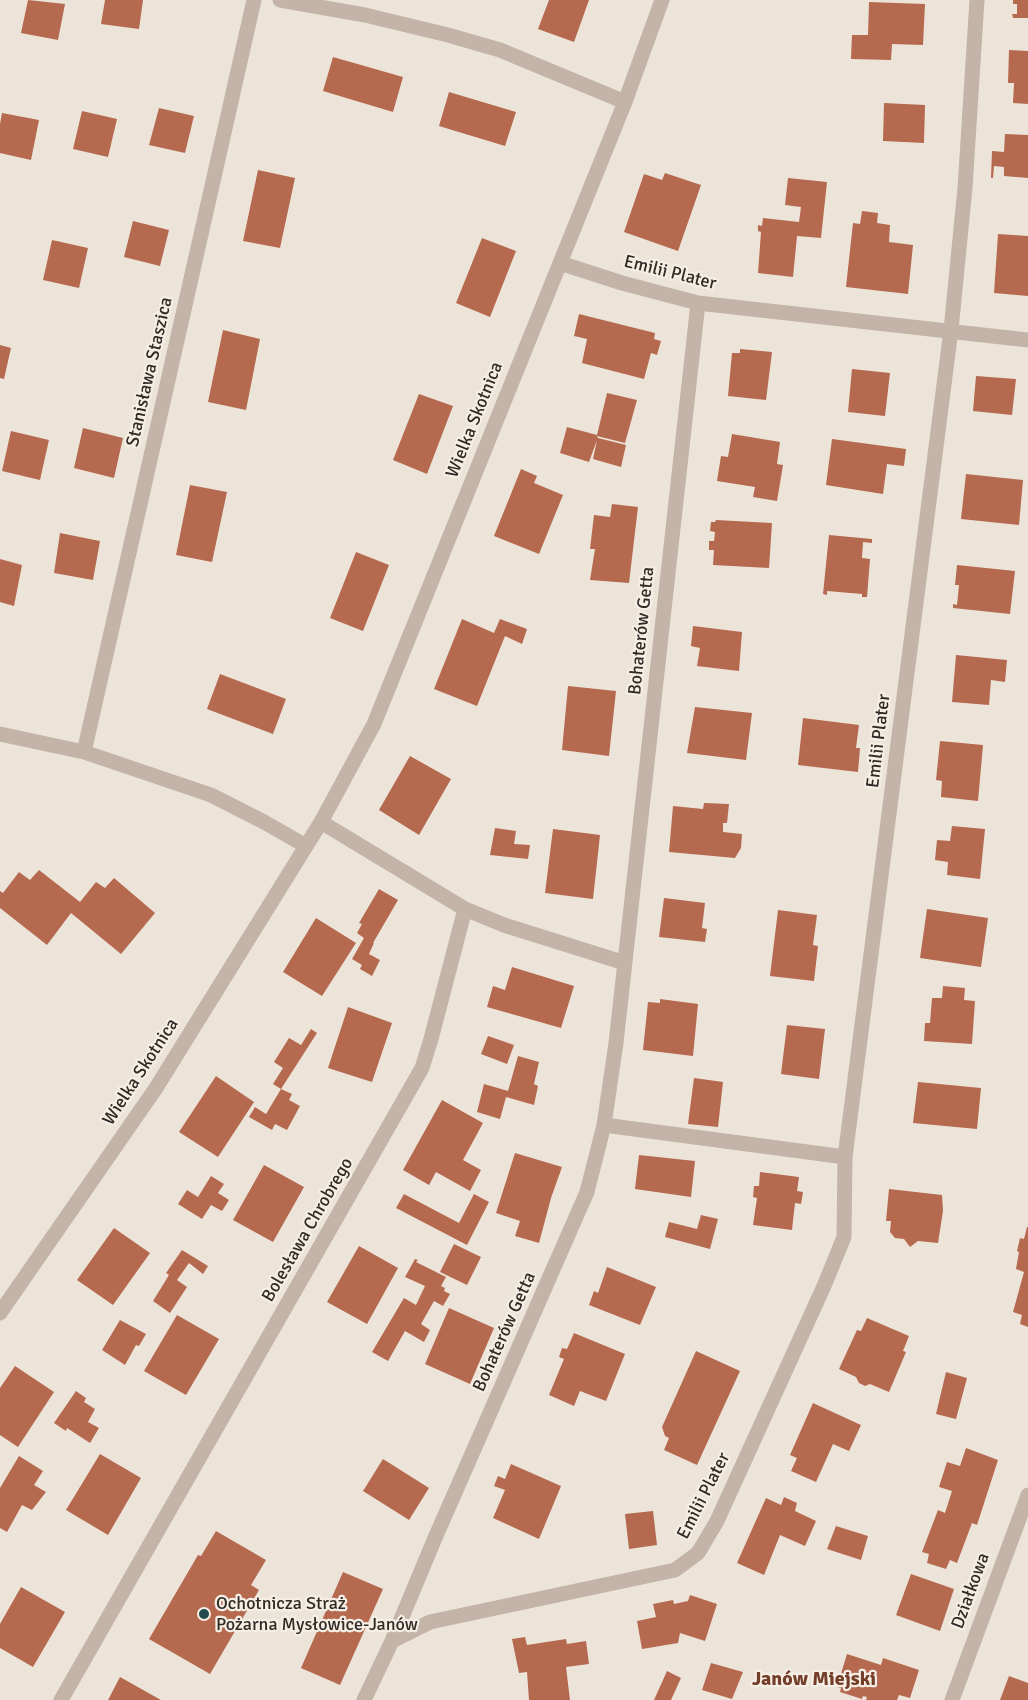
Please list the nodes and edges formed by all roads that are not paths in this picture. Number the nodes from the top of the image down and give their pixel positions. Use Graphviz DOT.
graph roads {
  1 [pos="254,0"];
  2 [pos="280,0"];
  3 [pos="662,0"];
  4 [pos="977,0"];
  5 [pos="625,102"];
  6 [pos="560,263"];
  7 [pos="698,303"];
  8 [pos="951,330"];
  9 [pos="1028,340"];
  10 [pos="0,734"];
  11 [pos="84,752"];
  12 [pos="321,822"];
  13 [pos="306,846"];
  14 [pos="465,909"];
  15 [pos="625,963"];
  16 [pos="604,1125"];
  17 [pos="845,1157"];
  18 [pos="0,1313"];
  19 [pos="1028,1495"];
  20 [pos="392,1641"];
  21 [pos="61,1700"];
  22 [pos="364,1700"];
  23 [pos="952,1700"];
  1 -- 11 [label="street, Stanisława Staszica"];
  2 -- 5 [label="street"];
  3 -- 5 [label="street, Wielka Skotnica"];
  4 -- 8 [label="street, Emilii Plater"];
  5 -- 6 [label="street, Wielka Skotnica"];
  6 -- 7 [label="street, Emilii Plater"];
  6 -- 12 [label="street, Wielka Skotnica"];
  7 -- 8 [label="street, Emilii Plater"];
  7 -- 15 [label="street, Bohaterów Getta"];
  8 -- 9 [label="street, Emilii Plater"];
  8 -- 17 [label="street, Emilii Plater"];
  10 -- 11 [label="street"];
  11 -- 13 [label="street"];
  12 -- 13 [label="street, Wielka Skotnica"];
  12 -- 14 [label="street"];
  13 -- 18 [label="street, Wielka Skotnica"];
  14 -- 15 [label="street"];
  14 -- 21 [label="street, Bolesława Chrobrego"];
  15 -- 16 [label="street, Bohaterów Getta"];
  16 -- 17 [label="street"];
  16 -- 20 [label="street, Bohaterów Getta"];
  17 -- 20 [label="street, Emilii Plater"];
  19 -- 23 [label="street, Działkowa"];
  20 -- 22 [label="street, Bohaterów Getta"];
}
